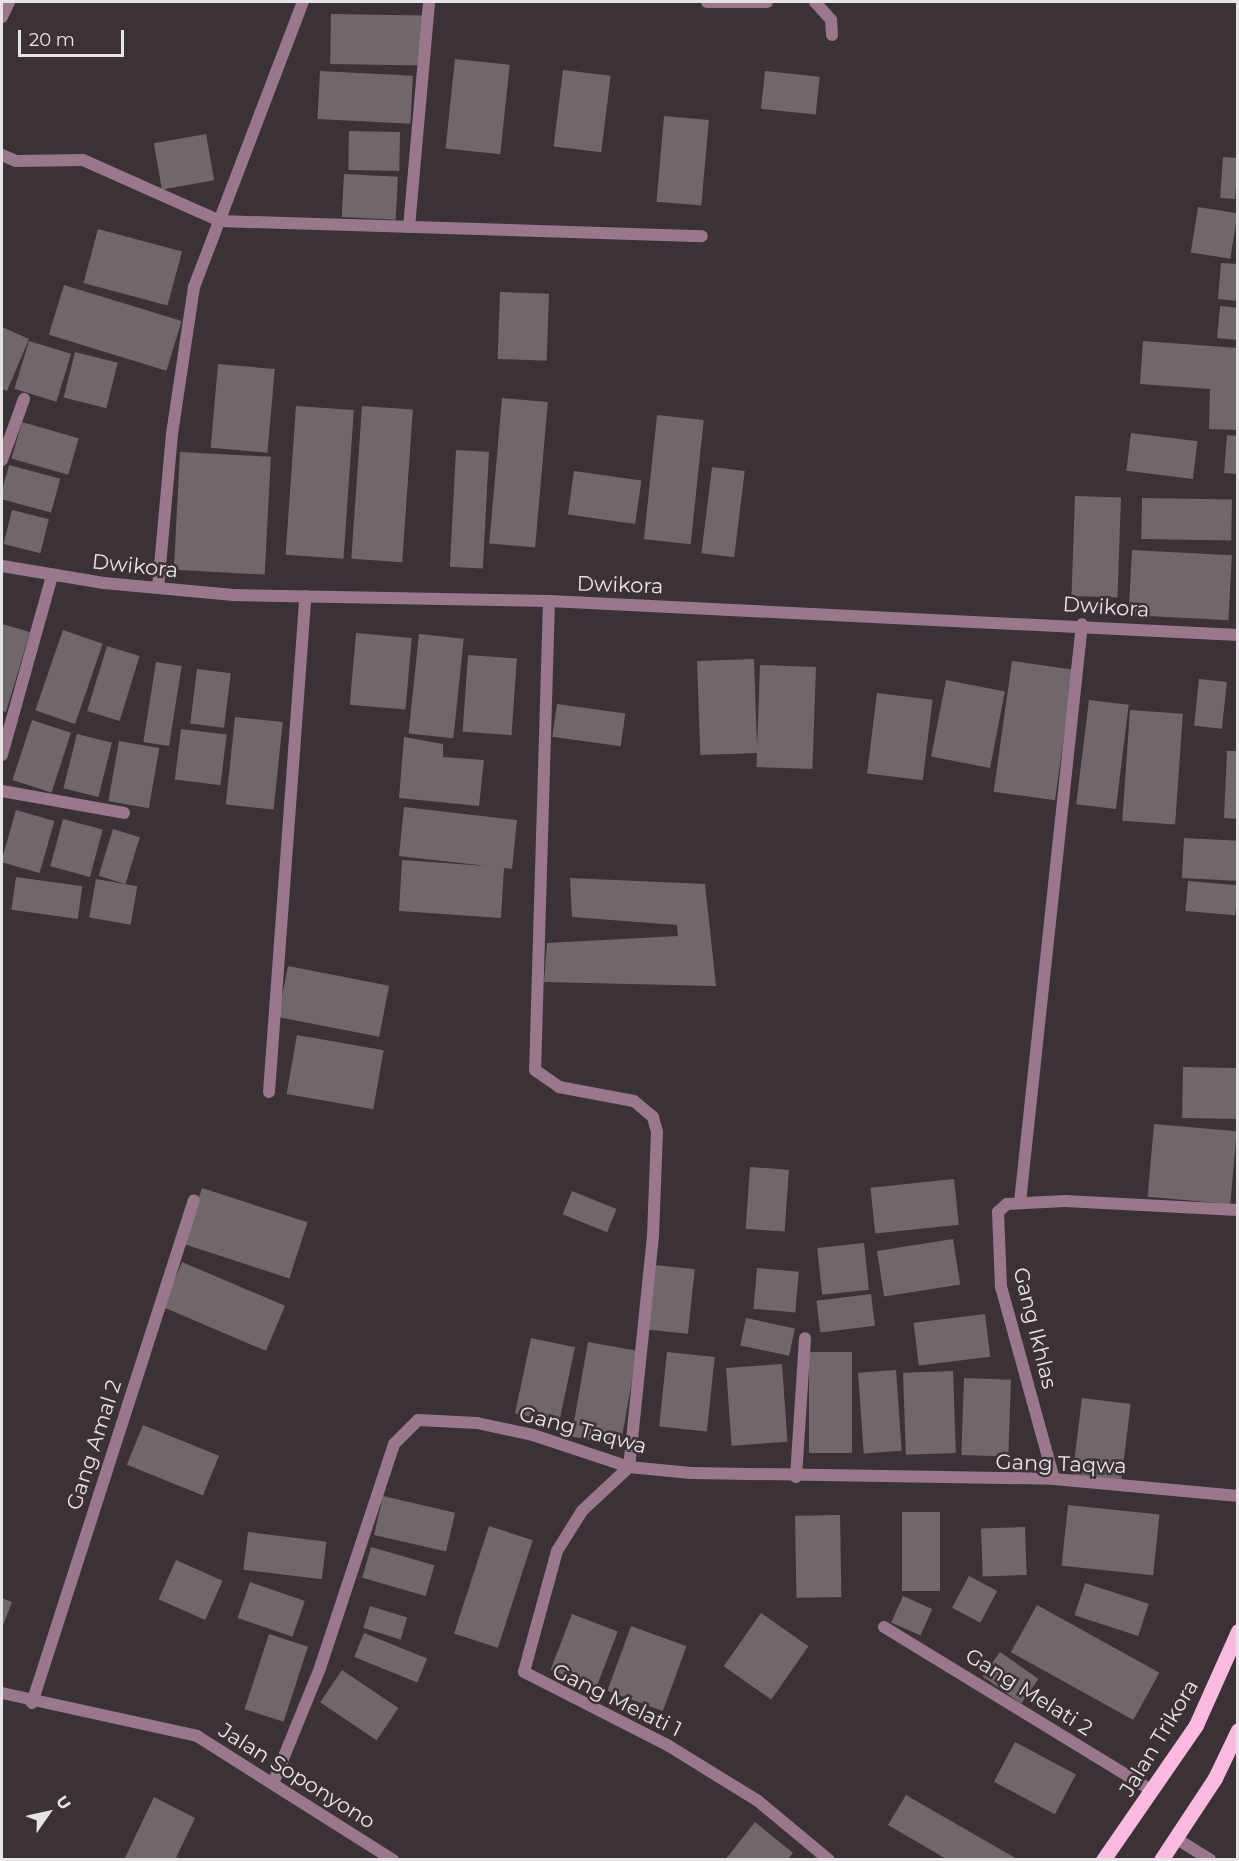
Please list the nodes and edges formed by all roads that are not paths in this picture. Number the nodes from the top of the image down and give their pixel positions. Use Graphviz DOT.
graph roads {
  1 [pos="9,2"];
  2 [pos="303,2"];
  3 [pos="429,2"];
  4 [pos="706,2"];
  5 [pos="767,2"];
  6 [pos="815,2"];
  7 [pos="2,16"];
  8 [pos="832,36"];
  9 [pos="2,155"];
  10 [pos="220,221"];
  11 [pos="409,227"];
  12 [pos="702,236"];
  13 [pos="24,399"];
  14 [pos="2,460"];
  15 [pos="2,566"];
  16 [pos="52,576"];
  17 [pos="158,588"];
  18 [pos="305,596"];
  19 [pos="549,602"];
  20 [pos="1082,624"];
  21 [pos="1238,635"];
  22 [pos="2,755"];
  23 [pos="2,791"];
  24 [pos="124,813"];
  25 [pos="269,1092"];
  26 [pos="194,1200"];
  27 [pos="1020,1202"];
  28 [pos="1238,1210"];
  29 [pos="805,1338"];
  30 [pos="629,1467"];
  31 [pos="796,1477"];
  32 [pos="1054,1479"];
  33 [pos="1238,1496"];
  34 [pos="884,1627"];
  35 [pos="1238,1631"];
  36 [pos="2,1692"];
  37 [pos="32,1703"];
  38 [pos="1238,1730"];
  39 [pos="274,1781"];
  40 [pos="1153,1791"];
  41 [pos="1177,1839"];
  42 [pos="393,1860"];
  43 [pos="829,1860"];
  44 [pos="1103,1860"];
  45 [pos="1161,1860"];
  46 [pos="1210,1860"];
  1 -- 7 [label="street"];
  2 -- 10 [label="street"];
  3 -- 11 [label="street"];
  4 -- 5 [label="street"];
  6 -- 8 [label="street"];
  9 -- 10 [label="street"];
  10 -- 11 [label="street"];
  10 -- 17 [label="street"];
  11 -- 12 [label="street"];
  13 -- 14 [label="street"];
  15 -- 16 [label="street, Dwikora"];
  16 -- 17 [label="street, Dwikora"];
  16 -- 22 [label="street"];
  17 -- 18 [label="street, Dwikora"];
  18 -- 19 [label="street, Dwikora"];
  18 -- 25 [label="street"];
  19 -- 20 [label="street, Dwikora"];
  19 -- 30 [label="street"];
  20 -- 21 [label="street, Dwikora"];
  20 -- 27 [label="street"];
  23 -- 24 [label="street"];
  26 -- 37 [label="street, Gang Amal 2"];
  27 -- 28 [label="street"];
  27 -- 32 [label="street, Gang Ikhlas"];
  29 -- 31 [label="street"];
  30 -- 31 [label="street, Gang Taqwa"];
  30 -- 39 [label="street, Gang Taqwa"];
  30 -- 43 [label="street, Gang Melati 1"];
  31 -- 32 [label="street, Gang Taqwa"];
  32 -- 33 [label="street, Gang Taqwa"];
  34 -- 40 [label="street, Gang Melati 2"];
  35 -- 40 [label="main road, Jalan Trikora"];
  36 -- 37 [label="street, Jalan Soponyono"];
  37 -- 39 [label="street, Jalan Soponyono"];
  38 -- 41 [label="main road"];
  39 -- 42 [label="street, Jalan Soponyono"];
  40 -- 44 [label="main road, Jalan Trikora"];
  41 -- 45 [label="main road"];
  41 -- 46 [label="street"];
}
